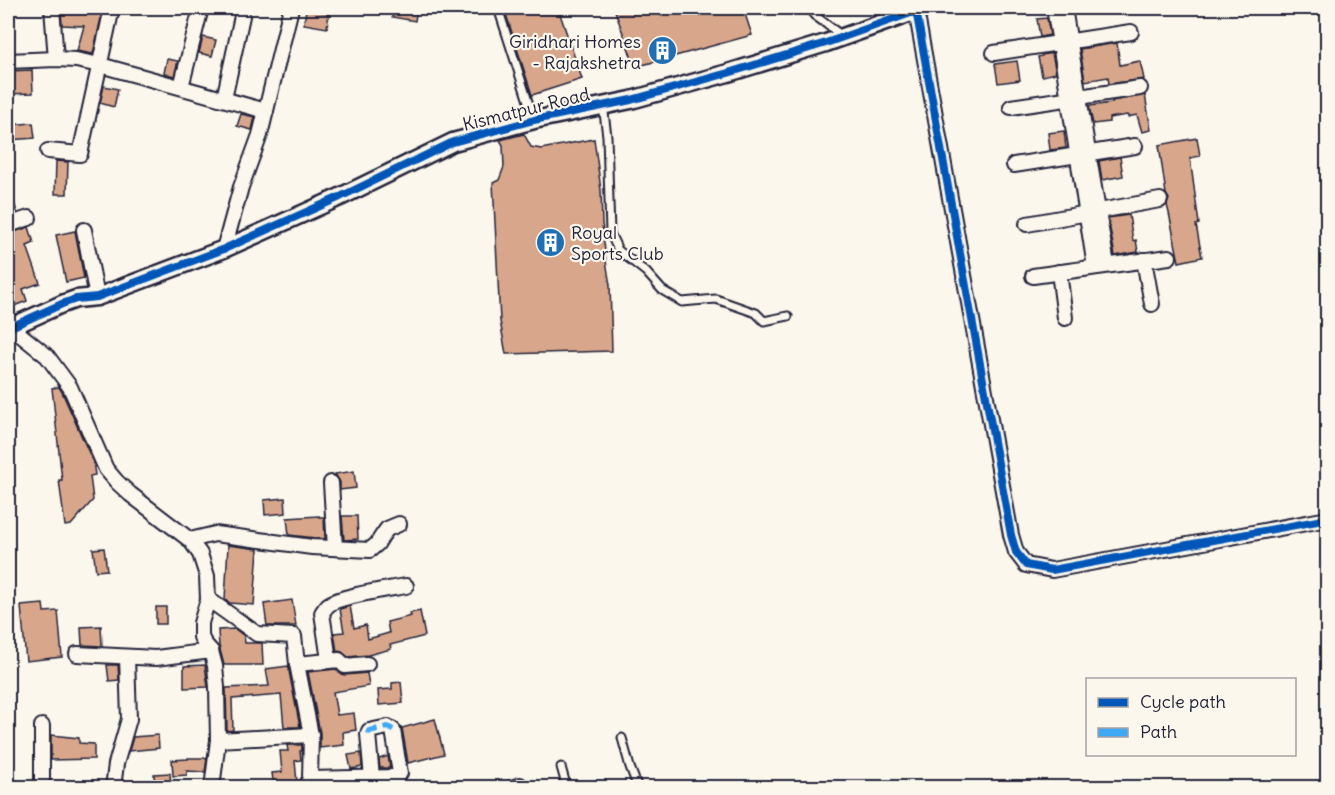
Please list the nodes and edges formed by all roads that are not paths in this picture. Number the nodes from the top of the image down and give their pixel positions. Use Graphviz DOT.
graph roads {
  1 [pos="52,8"];
  2 [pos="112,8"];
  3 [pos="201,8"];
  4 [pos="291,8"];
  5 [pos="498,8"];
  6 [pos="809,8"];
  7 [pos="1054,8"];
  8 [pos="1064,8"];
  9 [pos="921,9"];
  10 [pos="242,16"];
  11 [pos="1131,32"];
  12 [pos="843,37"];
  13 [pos="1065,42"];
  14 [pos="994,53"];
  15 [pos="56,59"];
  16 [pos="8,60"];
  17 [pos="100,65"];
  18 [pos="181,87"];
  19 [pos="1140,88"];
  20 [pos="1074,98"];
  21 [pos="224,99"];
  22 [pos="603,105"];
  23 [pos="1011,107"];
  24 [pos="266,111"];
  25 [pos="534,120"];
  26 [pos="1135,146"];
  27 [pos="48,151"];
  28 [pos="1082,154"];
  29 [pos="1014,165"];
  30 [pos="1160,200"];
  31 [pos="1091,212"];
  32 [pos="29,218"];
  33 [pos="1027,224"];
  34 [pos="8,225"];
  35 [pos="84,230"];
  36 [pos="224,249"];
  37 [pos="1168,257"];
  38 [pos="1144,260"];
  39 [pos="1101,266"];
  40 [pos="1059,272"];
  41 [pos="1033,276"];
  42 [pos="97,297"];
  43 [pos="1152,304"];
  44 [pos="788,316"];
  45 [pos="1065,318"];
  46 [pos="10,323"];
  47 [pos="331,483"];
  48 [pos="1328,519"];
  49 [pos="399,524"];
  50 [pos="190,540"];
  51 [pos="335,548"];
  52 [pos="406,586"];
  53 [pos="208,599"];
  54 [pos="211,651"];
  55 [pos="77,654"];
  56 [pos="127,657"];
  57 [pos="329,660"];
  58 [pos="297,664"];
  59 [pos="367,664"];
  60 [pos="42,726"];
  61 [pos="311,735"];
  62 [pos="622,738"];
  63 [pos="218,740"];
  64 [pos="561,767"];
  65 [pos="372,778"];
  66 [pos="396,782"];
  67 [pos="308,783"];
  68 [pos="42,788"];
  69 [pos="113,788"];
  70 [pos="212,788"];
  71 [pos="567,788"];
  72 [pos="638,788"];
  1 -- 15 [label="street"];
  2 -- 17 [label="street"];
  3 -- 18 [label="street"];
  4 -- 24 [label="street"];
  5 -- 25 [label="lane"];
  6 -- 12 [label="lane"];
  7 -- 13 [label="street"];
  8 -- 13 [label="street"];
  9 -- 12 [label="street, Kismatpur Road"];
  9 -- 48 [label="street"];
  10 -- 21 [label="street"];
  11 -- 13 [label="street"];
  12 -- 22 [label="street, Kismatpur Road"];
  13 -- 14 [label="street"];
  13 -- 20 [label="street"];
  15 -- 16 [label="street"];
  15 -- 17 [label="street"];
  17 -- 18 [label="street"];
  17 -- 27 [label="street"];
  18 -- 21 [label="street"];
  19 -- 20 [label="street"];
  20 -- 23 [label="street"];
  20 -- 28 [label="street"];
  21 -- 24 [label="street"];
  22 -- 25 [label="street, Kismatpur Road"];
  22 -- 44 [label="lane"];
  24 -- 36 [label="street"];
  25 -- 36 [label="street, Kismatpur Road"];
  26 -- 28 [label="street"];
  28 -- 29 [label="street"];
  28 -- 31 [label="street"];
  30 -- 31 [label="street"];
  31 -- 33 [label="street"];
  31 -- 39 [label="street"];
  32 -- 34 [label="street"];
  35 -- 42 [label="street"];
  36 -- 42 [label="street, Kismatpur Road"];
  37 -- 38 [label="street"];
  38 -- 39 [label="street"];
  38 -- 43 [label="street"];
  39 -- 40 [label="street"];
  40 -- 41 [label="street"];
  40 -- 45 [label="street"];
  42 -- 46 [label="street, Kismatpur Road"];
  46 -- 50 [label="street"];
  47 -- 51 [label="street"];
  49 -- 51 [label="street"];
  50 -- 51 [label="street"];
  50 -- 53 [label="street"];
  52 -- 57 [label="street"];
  53 -- 54 [label="street"];
  53 -- 58 [label="street"];
  54 -- 56 [label="street"];
  54 -- 63 [label="street"];
  55 -- 56 [label="street"];
  56 -- 69 [label="street"];
  57 -- 58 [label="street"];
  57 -- 59 [label="street"];
  58 -- 61 [label="street"];
  60 -- 68 [label="street"];
  61 -- 63 [label="street"];
  61 -- 67 [label="street"];
  62 -- 72 [label="lane"];
  63 -- 70 [label="street"];
  64 -- 71 [label="lane"];
  65 -- 66 [label="street"];
  65 -- 66 [label="street"];
  65 -- 67 [label="street"];
}
